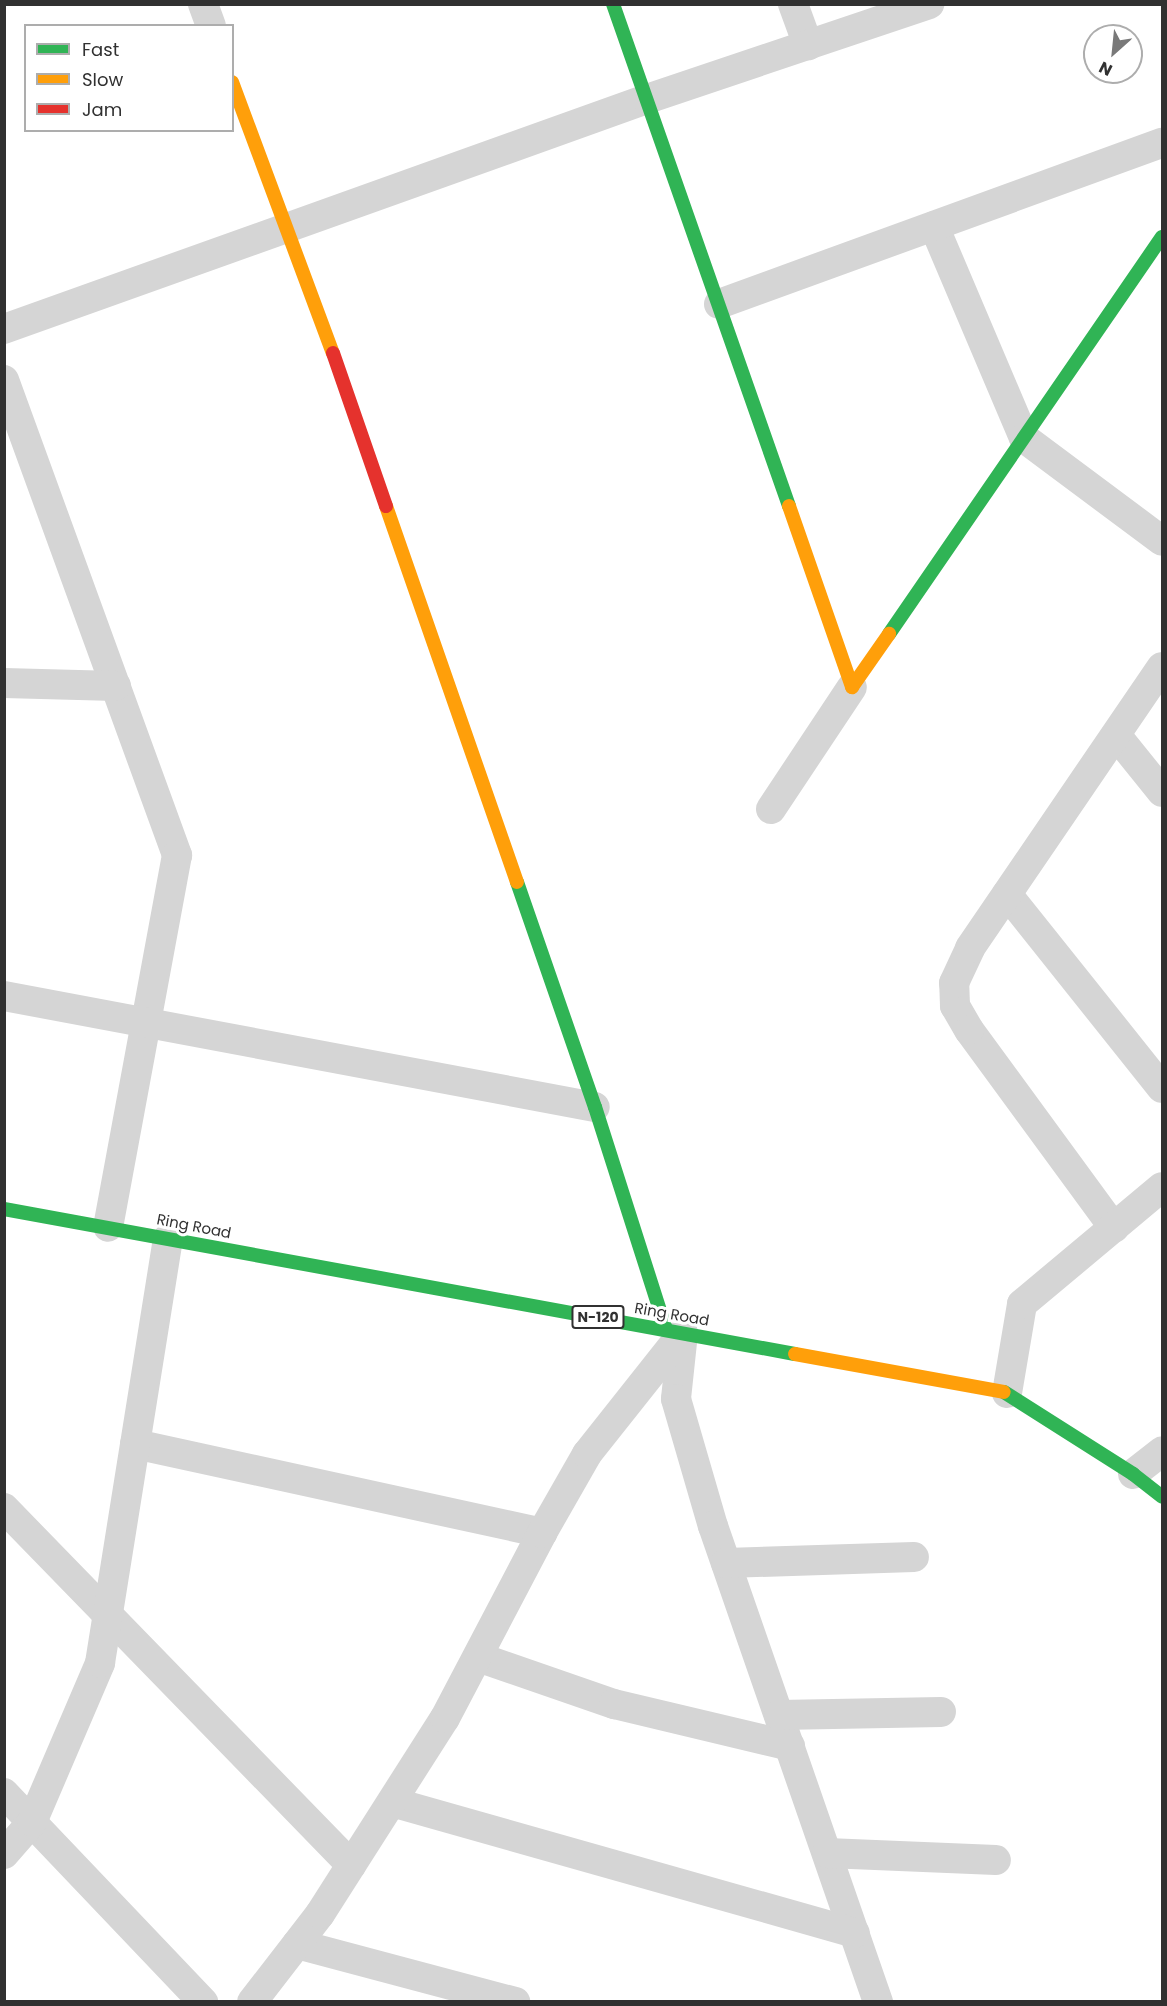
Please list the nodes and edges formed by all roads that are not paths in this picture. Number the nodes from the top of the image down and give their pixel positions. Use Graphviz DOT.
graph roads {
  1 [pos="203,4"];
  2 [pos="613,4"];
  3 [pos="793,4"];
  4 [pos="929,4"];
  5 [pos="210,24"];
  6 [pos="808,45"];
  7 [pos="234,87"];
  8 [pos="647,99"];
  9 [pos="1162,143"];
  10 [pos="934,226"];
  11 [pos="287,228"];
  12 [pos="1162,237"];
  13 [pos="719,304"];
  14 [pos="4,329"];
  15 [pos="4,380"];
  16 [pos="1024,438"];
  17 [pos="1162,541"];
  18 [pos="1162,667"];
  19 [pos="4,683"];
  20 [pos="116,686"];
  21 [pos="852,687"];
  22 [pos="1116,735"];
  23 [pos="1162,792"];
  24 [pos="771,808"];
  25 [pos="1007,894"];
  26 [pos="4,996"];
  27 [pos="146,1023"];
  28 [pos="1162,1088"];
  29 [pos="596,1107"];
  30 [pos="1162,1187"];
  31 [pos="4,1209"];
  32 [pos="108,1227"];
  33 [pos="1114,1228"];
  34 [pos="168,1238"];
  35 [pos="674,1332"];
  36 [pos="1007,1393"];
  37 [pos="135,1444"];
  38 [pos="1162,1451"];
  39 [pos="1132,1474"];
  40 [pos="1162,1497"];
  41 [pos="4,1508"];
  42 [pos="542,1533"];
  43 [pos="914,1557"];
  44 [pos="726,1563"];
  45 [pos="108,1616"];
  46 [pos="478,1657"];
  47 [pos="941,1712"];
  48 [pos="779,1715"];
  49 [pos="789,1746"];
  50 [pos="4,1793"];
  51 [pos="392,1802"];
  52 [pos="32,1822"];
  53 [pos="827,1853"];
  54 [pos="4,1854"];
  55 [pos="996,1860"];
  56 [pos="351,1865"];
  57 [pos="855,1933"];
  58 [pos="297,1944"];
  59 [pos="203,2001"];
  60 [pos="252,2001"];
  61 [pos="515,2001"];
  62 [pos="879,2001"];
  1 -- 5 [label="street"];
  2 -- 8 [label="main road"];
  3 -- 6 [label="street"];
  4 -- 6 [label="street"];
  6 -- 8 [label="street"];
  7 -- 11 [label="main road"];
  8 -- 11 [label="street"];
  8 -- 13 [label="main road"];
  9 -- 10 [label="street"];
  10 -- 13 [label="street"];
  10 -- 16 [label="street"];
  11 -- 14 [label="street"];
  11 -- 29 [label="main road"];
  12 -- 16 [label="main road"];
  13 -- 21 [label="main road"];
  15 -- 20 [label="street"];
  16 -- 17 [label="street"];
  16 -- 21 [label="main road"];
  18 -- 22 [label="street"];
  19 -- 20 [label="street"];
  20 -- 27 [label="street"];
  21 -- 24 [label="street"];
  22 -- 23 [label="street"];
  22 -- 25 [label="street"];
  25 -- 28 [label="street"];
  25 -- 33 [label="street"];
  26 -- 27 [label="street"];
  27 -- 29 [label="street"];
  27 -- 32 [label="street"];
  29 -- 35 [label="main road"];
  30 -- 33 [label="street"];
  31 -- 32 [label="main road, Ring Road / N-120"];
  32 -- 34 [label="main road, Ring Road / N-120"];
  33 -- 36 [label="street"];
  34 -- 35 [label="main road, Ring Road / N-120"];
  34 -- 37 [label="street"];
  35 -- 36 [label="main road, Ring Road / N-120"];
  35 -- 42 [label="street"];
  35 -- 44 [label="street"];
  36 -- 39 [label="main road, Ring Road / N-120"];
  37 -- 42 [label="street"];
  37 -- 45 [label="street"];
  38 -- 39 [label="street"];
  39 -- 40 [label="main road, Ring Road / N-120"];
  41 -- 45 [label="street"];
  42 -- 46 [label="street"];
  43 -- 44 [label="street"];
  44 -- 48 [label="street"];
  45 -- 52 [label="street"];
  45 -- 56 [label="street"];
  46 -- 49 [label="street"];
  46 -- 51 [label="street"];
  47 -- 48 [label="street"];
  48 -- 49 [label="street"];
  49 -- 53 [label="street"];
  50 -- 52 [label="street"];
  51 -- 56 [label="street"];
  51 -- 57 [label="street"];
  52 -- 54 [label="street"];
  52 -- 59 [label="street"];
  53 -- 55 [label="street"];
  53 -- 57 [label="street"];
  56 -- 58 [label="street"];
  57 -- 62 [label="street"];
  58 -- 60 [label="street"];
  58 -- 61 [label="street"];
}
